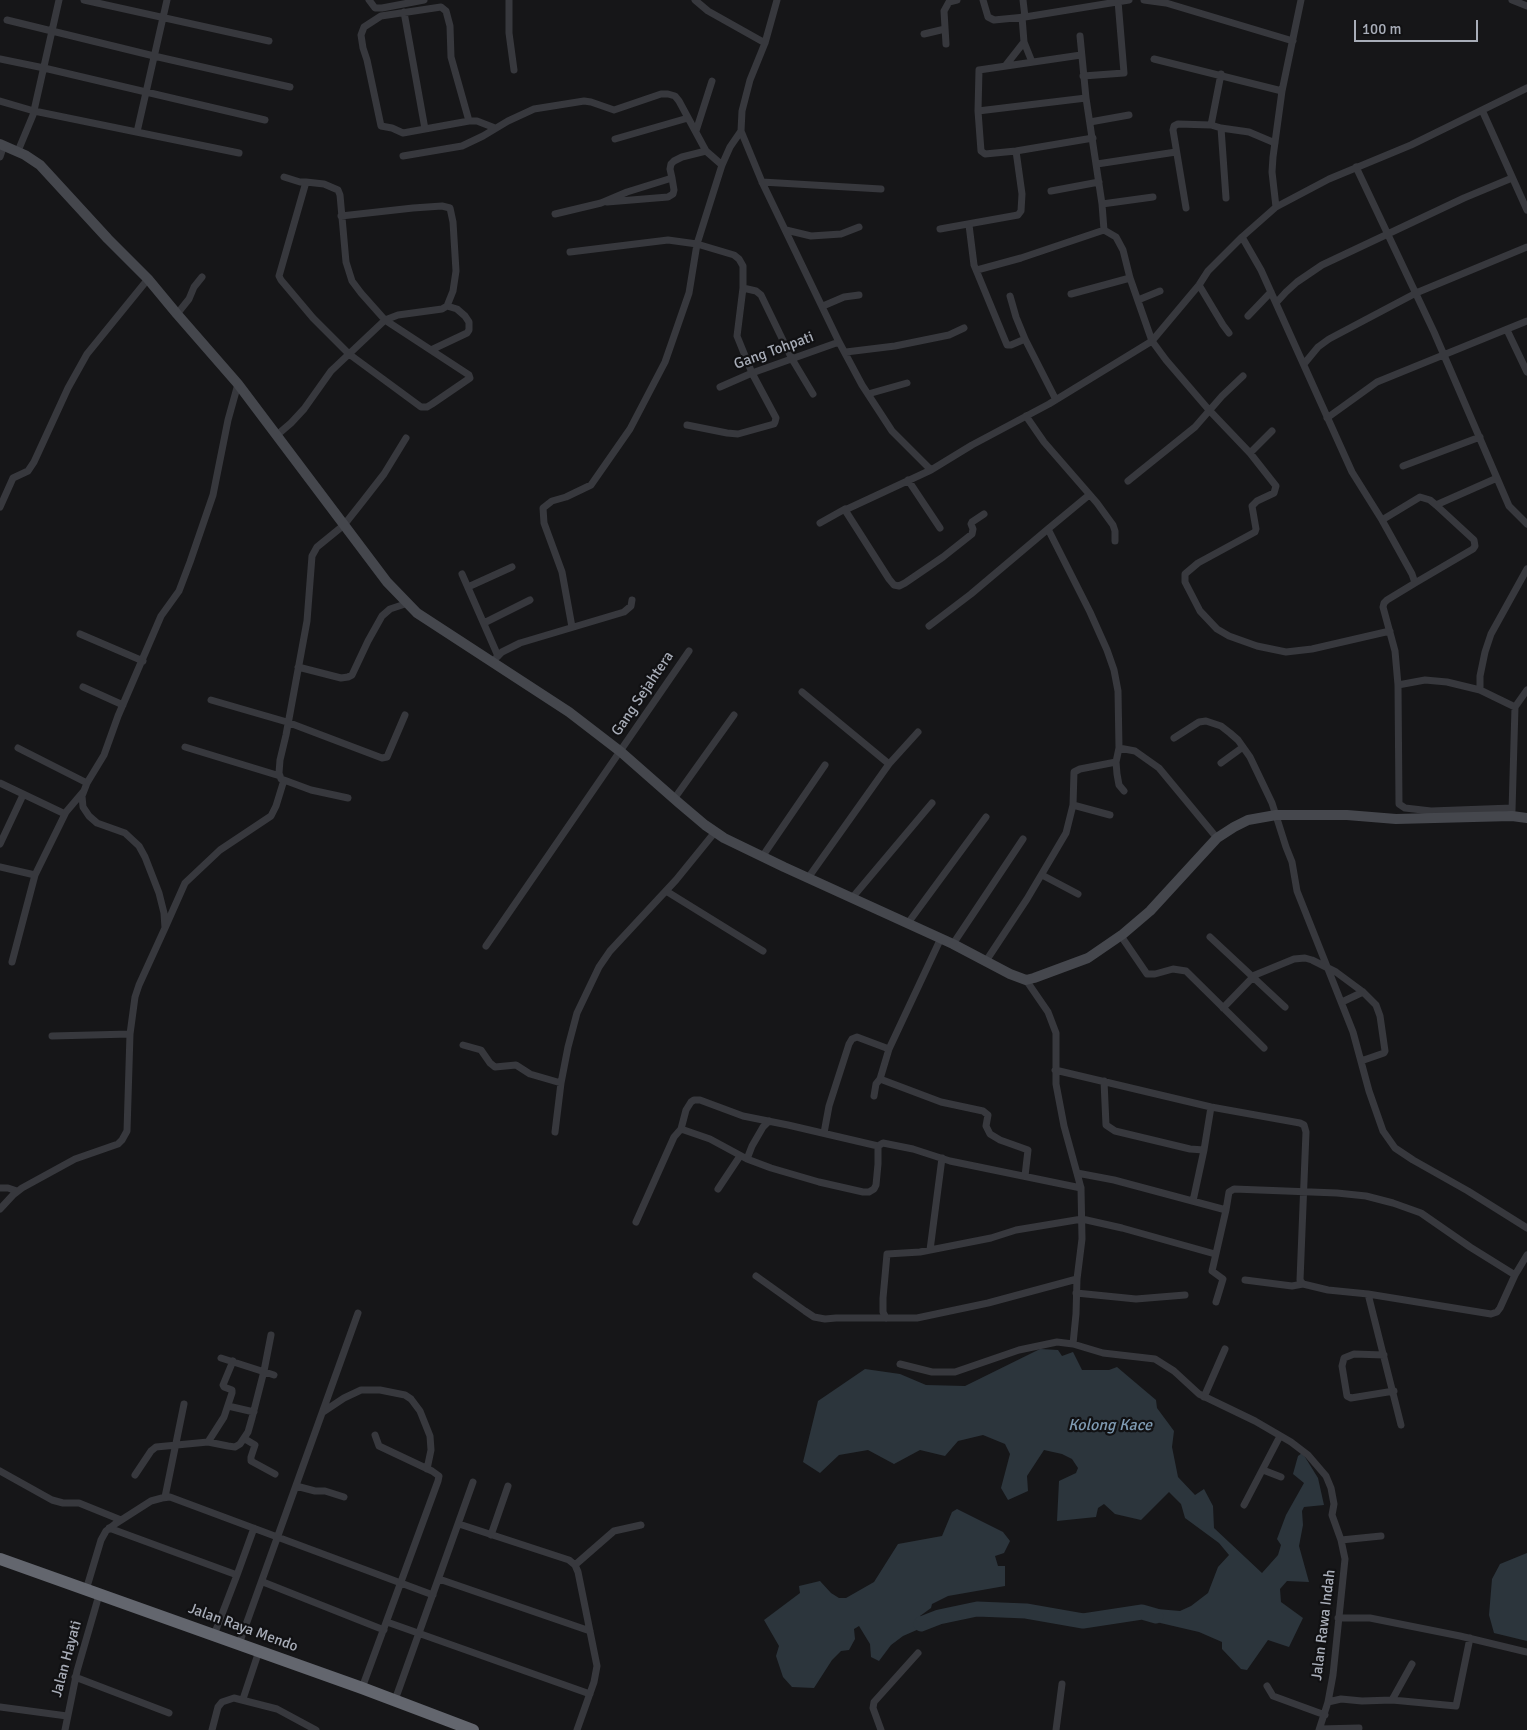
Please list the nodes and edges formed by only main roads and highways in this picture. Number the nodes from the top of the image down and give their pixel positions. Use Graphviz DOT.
graph roads {
  1 [pos="0,1559"];
  2 [pos="473,1730"];
  1 -- 2 [label="highway, Jalan Raya Mendo"];
}
